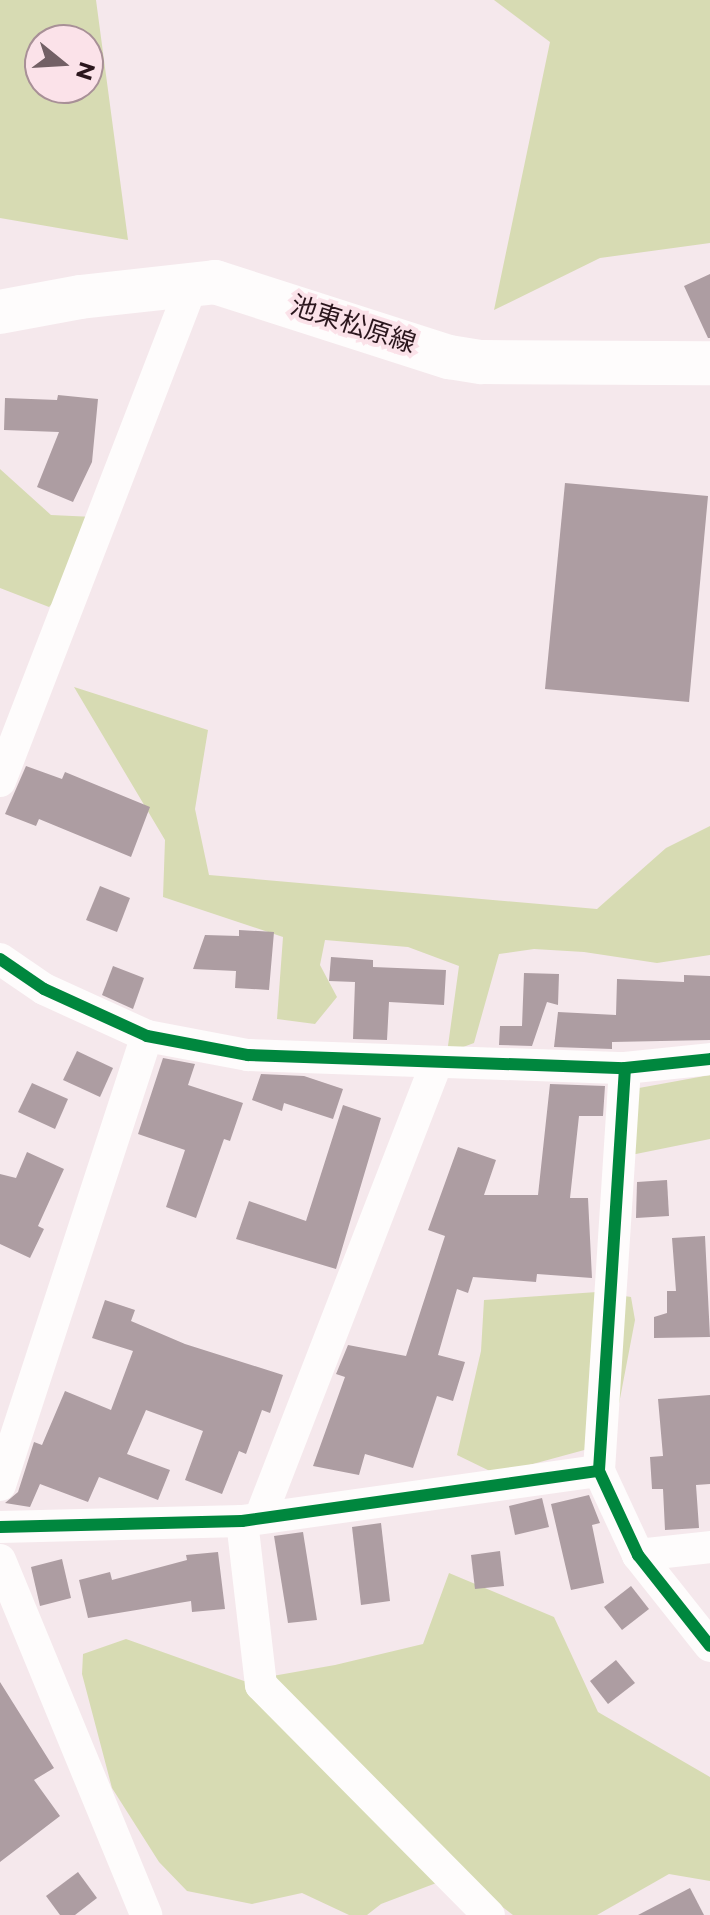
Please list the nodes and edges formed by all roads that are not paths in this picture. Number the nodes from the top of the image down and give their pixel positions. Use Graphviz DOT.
graph roads {
  1 [pos="193,282"];
  2 [pos="0,312"];
  3 [pos="710,363"];
  4 [pos="0,781"];
  5 [pos="0,959"];
  6 [pos="147,1036"];
  7 [pos="710,1059"];
  8 [pos="436,1064"];
  9 [pos="625,1068"];
  10 [pos="599,1471"];
  11 [pos="0,1485"];
  12 [pos="251,1520"];
  13 [pos="0,1527"];
  14 [pos="710,1547"];
  15 [pos="638,1555"];
  16 [pos="0,1560"];
  17 [pos="710,1646"];
  18 [pos="146,1915"];
  19 [pos="489,1915"];
  1 -- 2 [label="main road, 池東松原線"];
  1 -- 3 [label="main road, 池東松原線"];
  1 -- 4 [label="street"];
  5 -- 6 [label="street"];
  6 -- 8 [label="street"];
  6 -- 11 [label="street"];
  7 -- 9 [label="street"];
  8 -- 9 [label="street"];
  8 -- 12 [label="street"];
  9 -- 10 [label="street"];
  10 -- 12 [label="street"];
  10 -- 15 [label="street"];
  12 -- 13 [label="street"];
  12 -- 19 [label="street"];
  14 -- 15 [label="street"];
  15 -- 17 [label="street"];
  16 -- 18 [label="street"];
}
